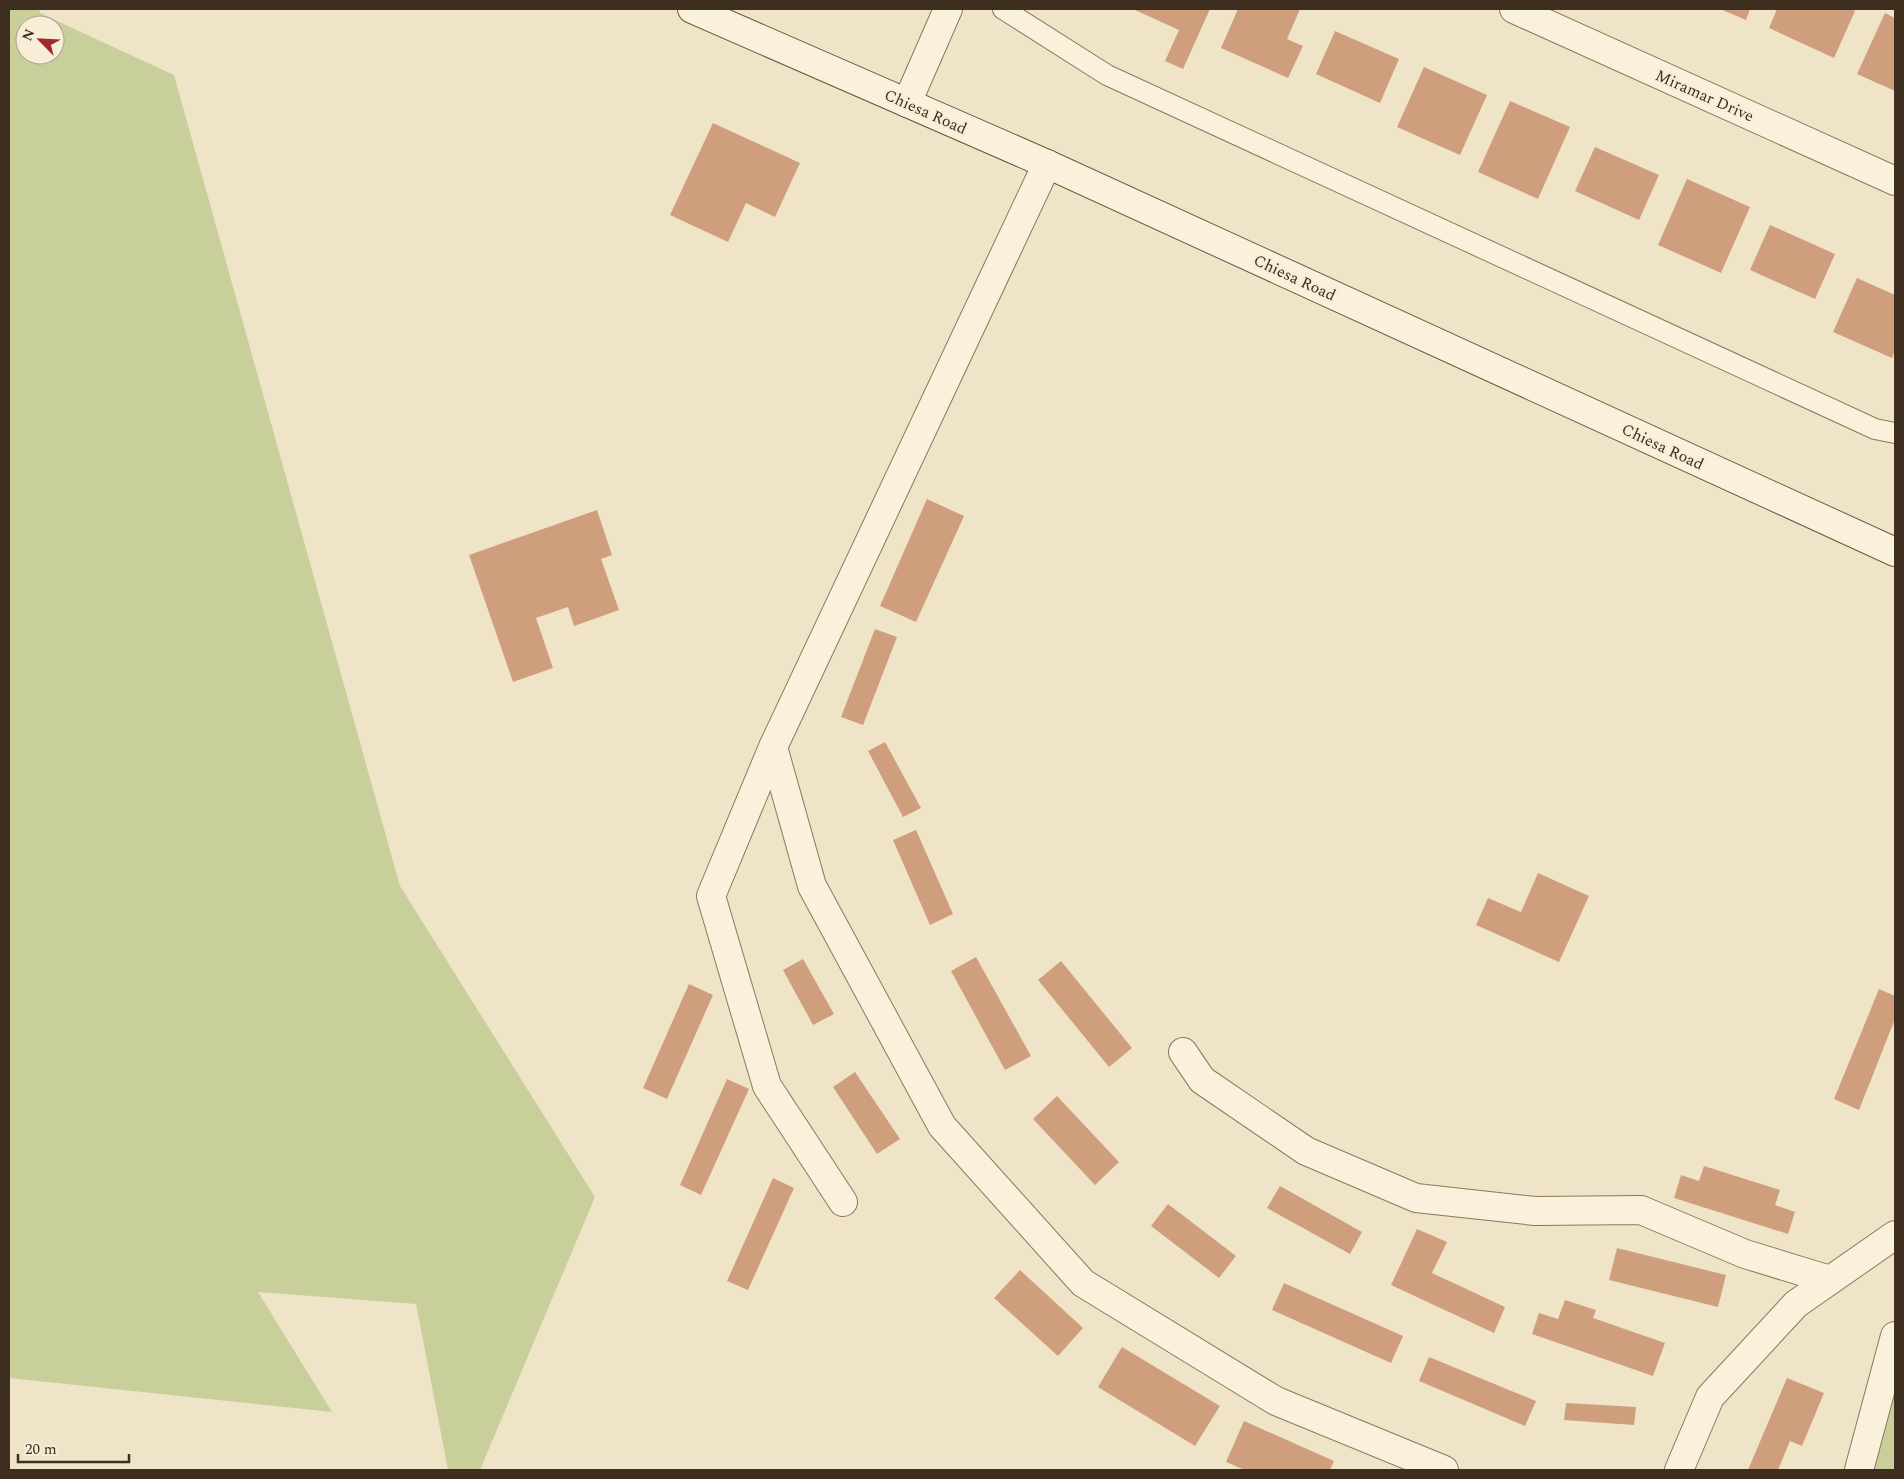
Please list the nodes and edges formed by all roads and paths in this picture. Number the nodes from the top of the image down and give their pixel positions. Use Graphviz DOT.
graph roads {
  1 [pos="692,9"];
  2 [pos="948,9"];
  3 [pos="1003,9"];
  4 [pos="1514,9"];
  5 [pos="906,103"];
  6 [pos="1047,164"];
  7 [pos="1895,181"];
  8 [pos="1895,434"];
  9 [pos="1895,552"];
  10 [pos="773,747"];
  11 [pos="1183,1052"];
  12 [pos="843,1202"];
  13 [pos="1895,1235"];
  14 [pos="1830,1280"];
  15 [pos="1895,1336"];
  16 [pos="1444,1470"];
  17 [pos="1679,1470"];
  18 [pos="1858,1470"];
  1 -- 5 [label="street, Chiesa Road"];
  2 -- 5 [label="street"];
  3 -- 8 [label="lane"];
  4 -- 7 [label="street, Miramar Drive"];
  5 -- 6 [label="street, Chiesa Road"];
  6 -- 9 [label="street, Chiesa Road"];
  6 -- 10 [label="street"];
  10 -- 12 [label="street"];
  10 -- 16 [label="street"];
  11 -- 14 [label="street"];
  13 -- 14 [label="street"];
  14 -- 17 [label="street"];
  15 -- 18 [label="street"];
}
